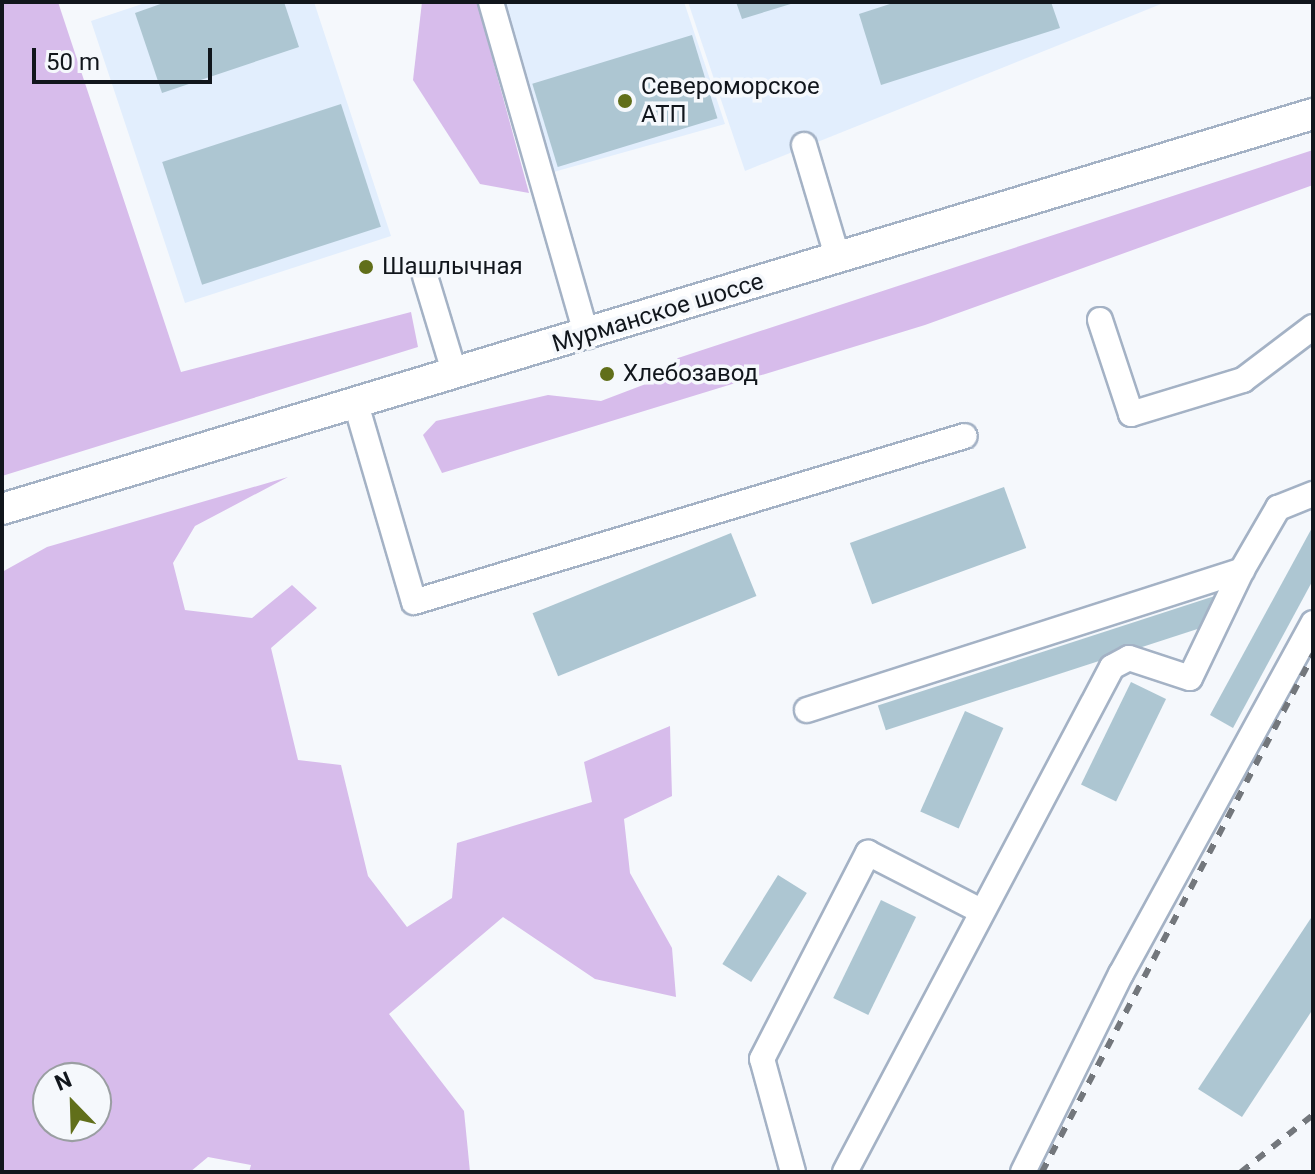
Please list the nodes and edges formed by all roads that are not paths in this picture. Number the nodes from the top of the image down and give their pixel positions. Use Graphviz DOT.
graph roads {
  1 [pos="491,2"];
  2 [pos="1313,114"];
  3 [pos="804,145"];
  4 [pos="838,259"];
  5 [pos="425,276"];
  6 [pos="1100,320"];
  7 [pos="1313,327"];
  8 [pos="587,336"];
  9 [pos="455,375"];
  10 [pos="356,404"];
  11 [pos="965,436"];
  12 [pos="1313,494"];
  13 [pos="2,509"];
  14 [pos="1242,570"];
  15 [pos="1313,623"];
  16 [pos="807,710"];
  17 [pos="981,911"];
  18 [pos="793,1172"];
  19 [pos="845,1172"];
  20 [pos="1023,1172"];
  1 -- 8 [label="lane"];
  2 -- 4 [label="main road, Мурманское шоссе"];
  3 -- 4 [label="lane"];
  4 -- 8 [label="main road, Мурманское шоссе"];
  5 -- 9 [label="lane"];
  6 -- 7 [label="lane"];
  8 -- 9 [label="main road, Мурманское шоссе"];
  9 -- 10 [label="main road, Мурманское шоссе"];
  10 -- 11 [label="lane"];
  10 -- 13 [label="main road, Мурманское шоссе"];
  12 -- 14 [label="lane"];
  14 -- 16 [label="lane"];
  14 -- 17 [label="lane"];
  15 -- 20 [label="lane"];
  17 -- 18 [label="lane"];
  17 -- 19 [label="lane"];
}
